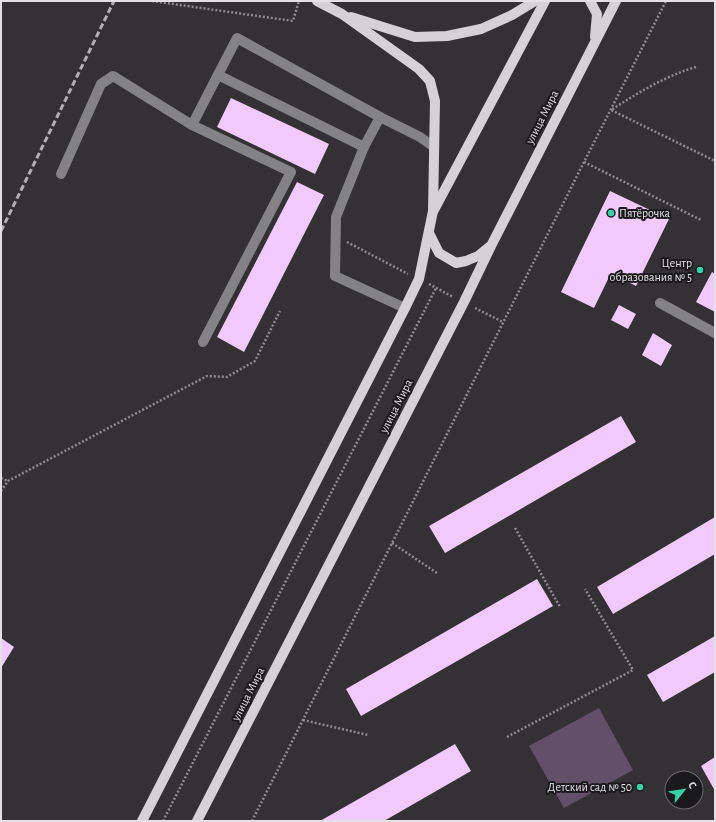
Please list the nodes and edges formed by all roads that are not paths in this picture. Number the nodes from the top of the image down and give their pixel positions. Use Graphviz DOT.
graph roads {
  1 [pos="317,1"];
  2 [pos="535,1"];
  3 [pos="545,1"];
  4 [pos="590,1"];
  5 [pos="616,1"];
  6 [pos="342,14"];
  7 [pos="595,43"];
  8 [pos="218,75"];
  9 [pos="380,117"];
  10 [pos="192,125"];
  11 [pos="364,147"];
  12 [pos="434,147"];
  13 [pos="61,174"];
  14 [pos="434,211"];
  15 [pos="429,233"];
  16 [pos="491,246"];
  17 [pos="660,304"];
  18 [pos="405,308"];
  19 [pos="715,333"];
  20 [pos="203,342"];
  21 [pos="142,821"];
  22 [pos="197,821"];
  1 -- 6 [label="main road"];
  2 -- 6 [label="main road"];
  3 -- 14 [label="main road"];
  4 -- 7 [label="main road"];
  5 -- 7 [label="main road, улица Мира"];
  6 -- 12 [label="main road"];
  7 -- 16 [label="main road, улица Мира"];
  8 -- 9 [label="lane"];
  8 -- 10 [label="lane"];
  8 -- 11 [label="lane"];
  9 -- 11 [label="lane"];
  9 -- 12 [label="lane"];
  10 -- 13 [label="lane"];
  10 -- 20 [label="lane"];
  11 -- 18 [label="lane"];
  12 -- 14 [label="main road"];
  14 -- 15 [label="main road"];
  15 -- 16 [label="main road"];
  15 -- 18 [label="main road"];
  16 -- 22 [label="main road, улица Мира"];
  17 -- 19 [label="lane"];
  18 -- 21 [label="main road"];
}
